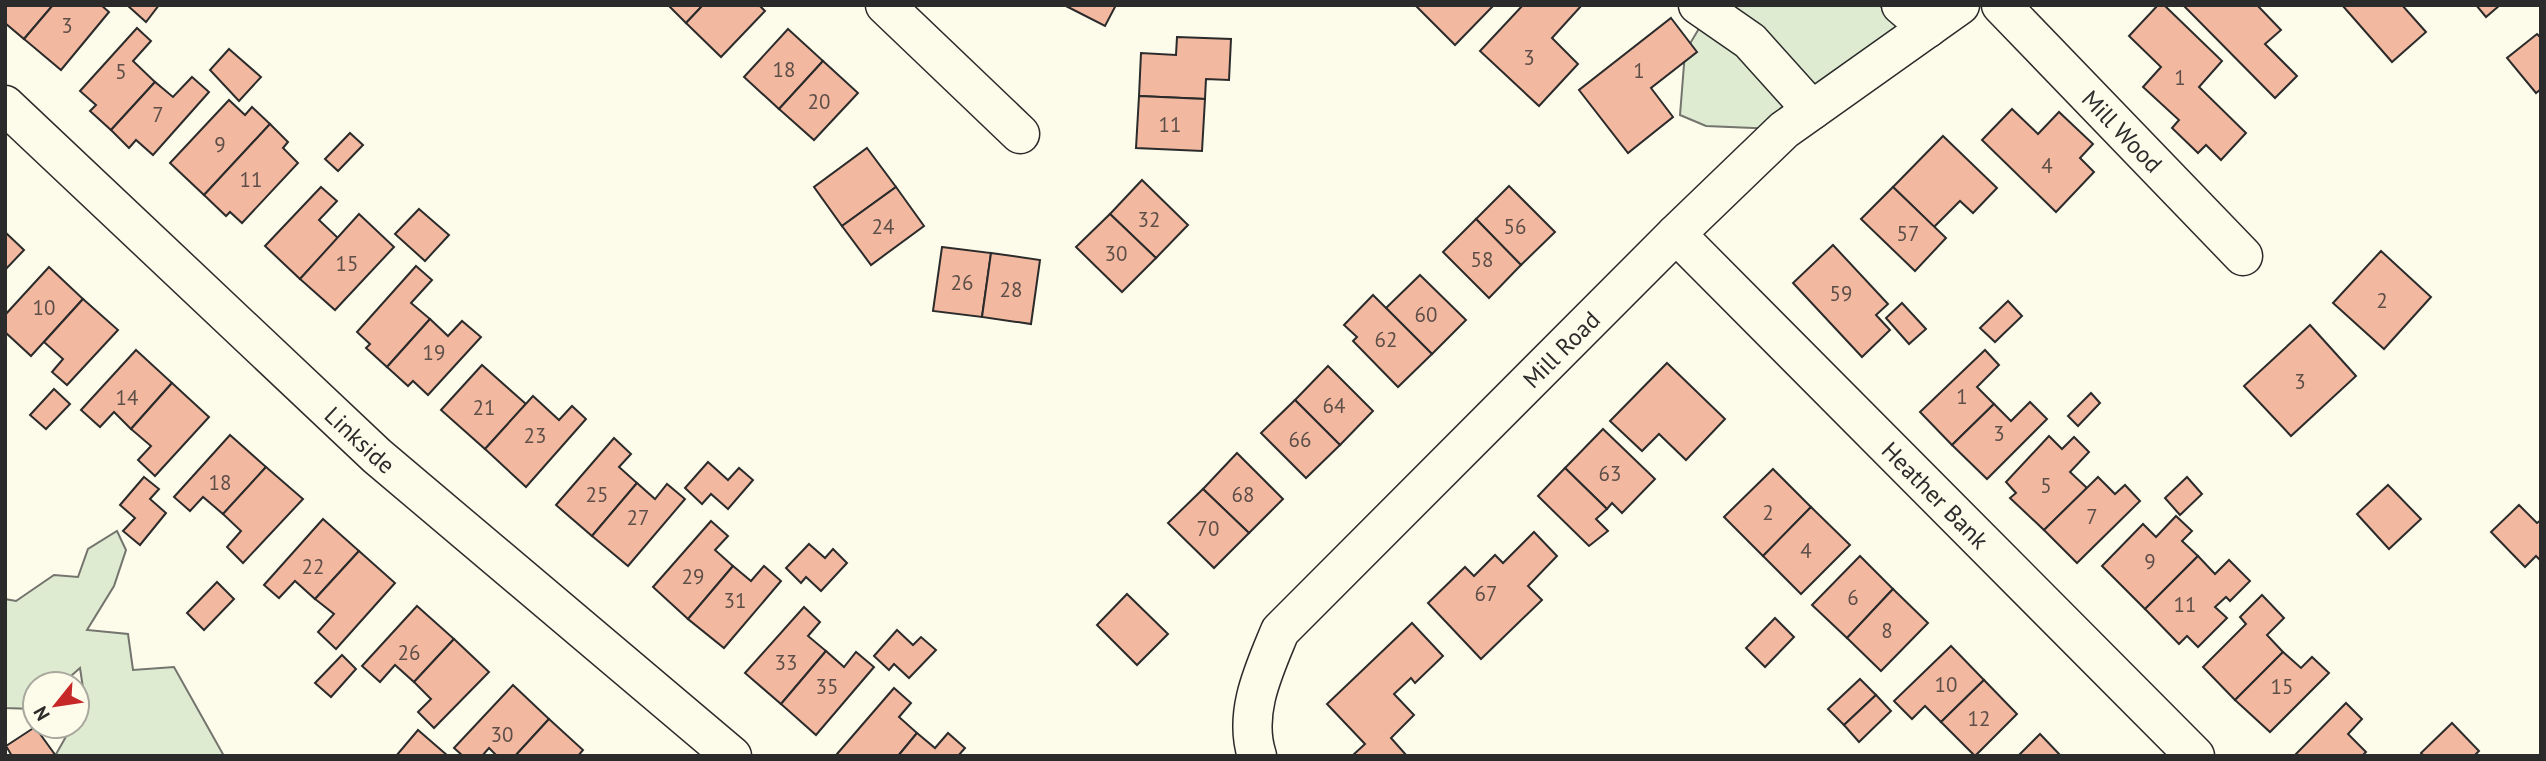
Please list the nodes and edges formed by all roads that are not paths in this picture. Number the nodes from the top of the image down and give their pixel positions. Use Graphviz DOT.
graph roads {
  1 [pos="885,5"];
  2 [pos="1698,5"];
  3 [pos="1960,5"];
  4 [pos="2001,5"];
  5 [pos="1914,17"];
  6 [pos="5,105"];
  7 [pos="1812,110"];
  8 [pos="1020,134"];
  9 [pos="1676,234"];
  10 [pos="2244,256"];
  11 [pos="733,756"];
  12 [pos="1257,756"];
  13 [pos="2195,756"];
  1 -- 8 [label="street"];
  2 -- 7 [label="street"];
  3 -- 5 [label="street, Mill Road"];
  4 -- 10 [label="street, Mill Wood"];
  5 -- 7 [label="street, Mill Road"];
  6 -- 11 [label="street, Linkside"];
  7 -- 9 [label="street, Mill Road"];
  9 -- 12 [label="street, Mill Road"];
  9 -- 13 [label="street, Heather Bank"];
}
